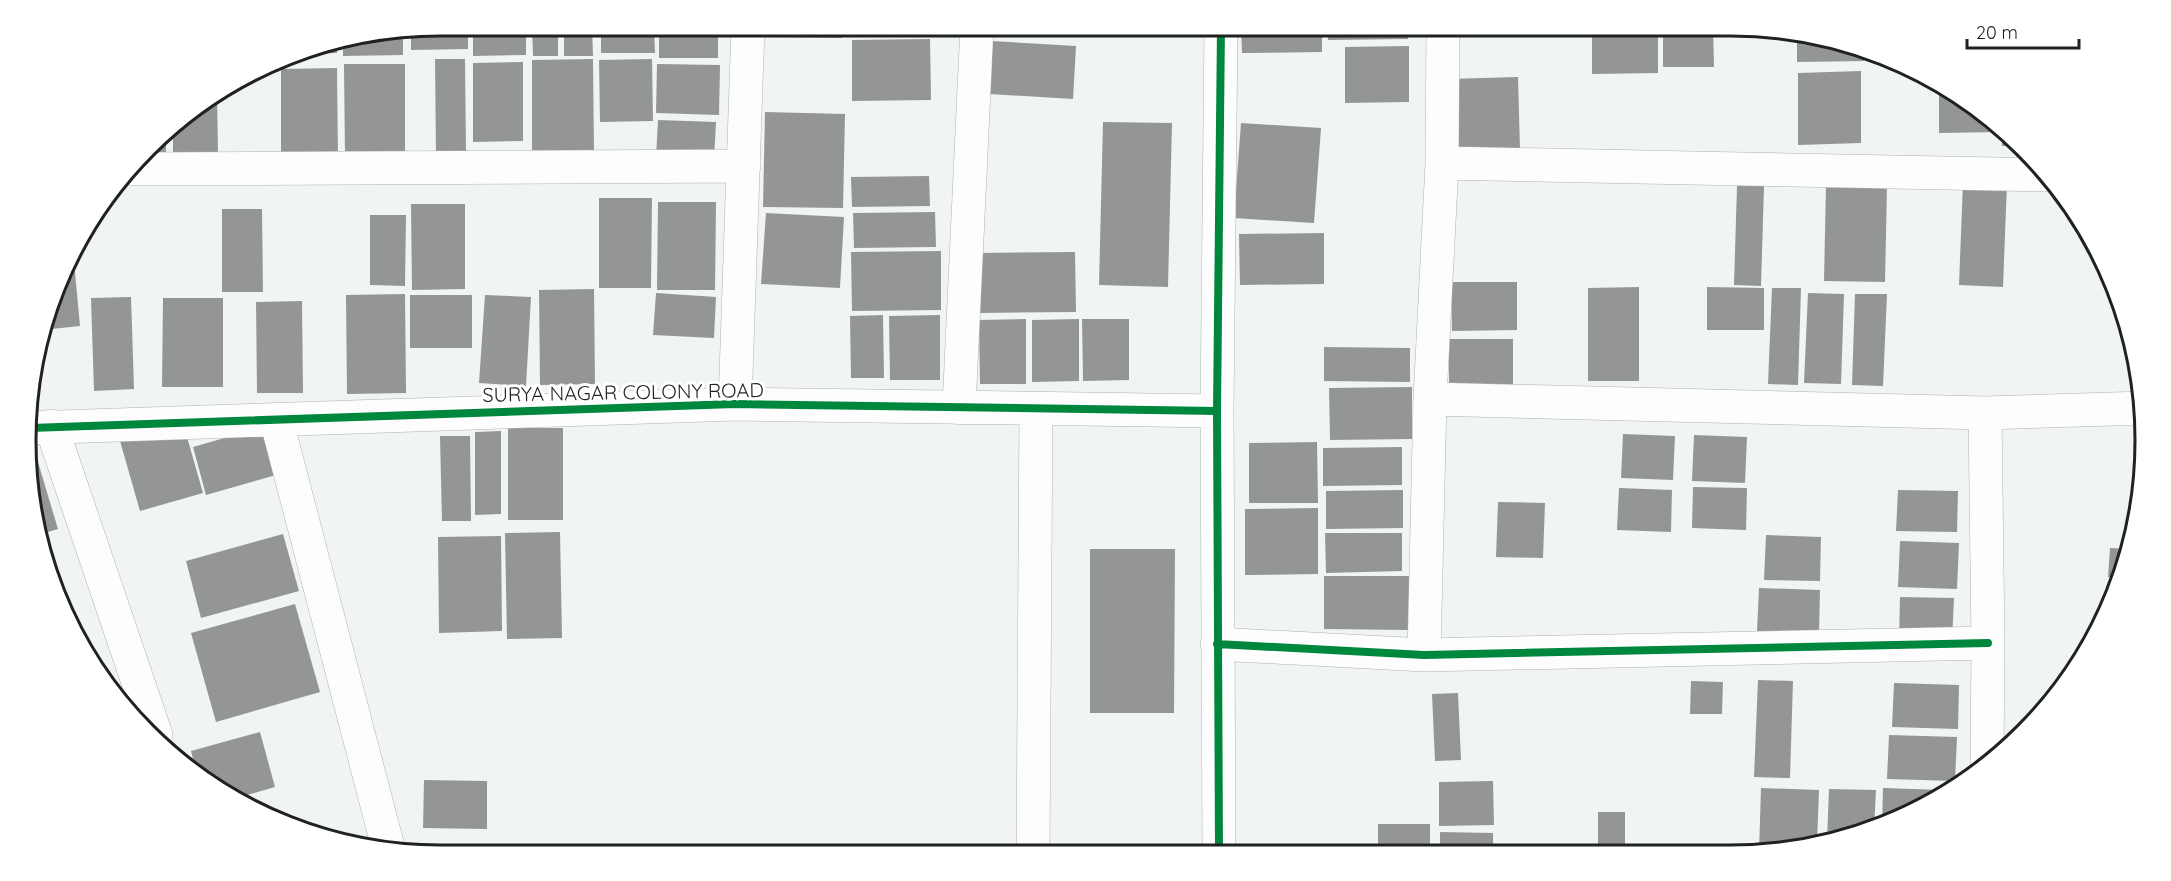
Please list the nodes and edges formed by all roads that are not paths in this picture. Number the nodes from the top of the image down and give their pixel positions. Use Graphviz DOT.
graph roads {
  1 [pos="748,36"];
  2 [pos="977,36"];
  3 [pos="1221,36"];
  4 [pos="1443,36"];
  5 [pos="1442,163"];
  6 [pos="744,166"];
  7 [pos="141,169"];
  8 [pos="2036,175"];
  9 [pos="1430,399"];
  10 [pos="735,404"];
  11 [pos="959,408"];
  12 [pos="2134,408"];
  13 [pos="1036,409"];
  14 [pos="1217,411"];
  15 [pos="1985,412"];
  16 [pos="276,419"];
  17 [pos="40,427"];
  18 [pos="1988,643"];
  19 [pos="1217,644"];
  20 [pos="1424,655"];
  21 [pos="152,725"];
  22 [pos="1987,753"];
  23 [pos="387,842"];
  24 [pos="1033,845"];
  25 [pos="1219,845"];
  1 -- 6 [label="street"];
  2 -- 11 [label="street"];
  3 -- 14 [label="street"];
  4 -- 5 [label="street"];
  5 -- 8 [label="street"];
  5 -- 9 [label="street"];
  6 -- 7 [label="street"];
  6 -- 10 [label="street"];
  9 -- 15 [label="street"];
  9 -- 20 [label="street"];
  10 -- 11 [label="street, SURYA NAGAR COLONY ROAD"];
  10 -- 16 [label="street, SURYA NAGAR COLONY ROAD"];
  11 -- 13 [label="street, SURYA NAGAR COLONY ROAD"];
  12 -- 15 [label="street"];
  13 -- 14 [label="street, SURYA NAGAR COLONY ROAD"];
  13 -- 24 [label="street"];
  14 -- 19 [label="street"];
  15 -- 18 [label="street"];
  16 -- 17 [label="street, SURYA NAGAR COLONY ROAD"];
  16 -- 23 [label="street"];
  17 -- 21 [label="street"];
  18 -- 20 [label="street"];
  18 -- 22 [label="street"];
  19 -- 20 [label="street"];
  19 -- 25 [label="street"];
}
